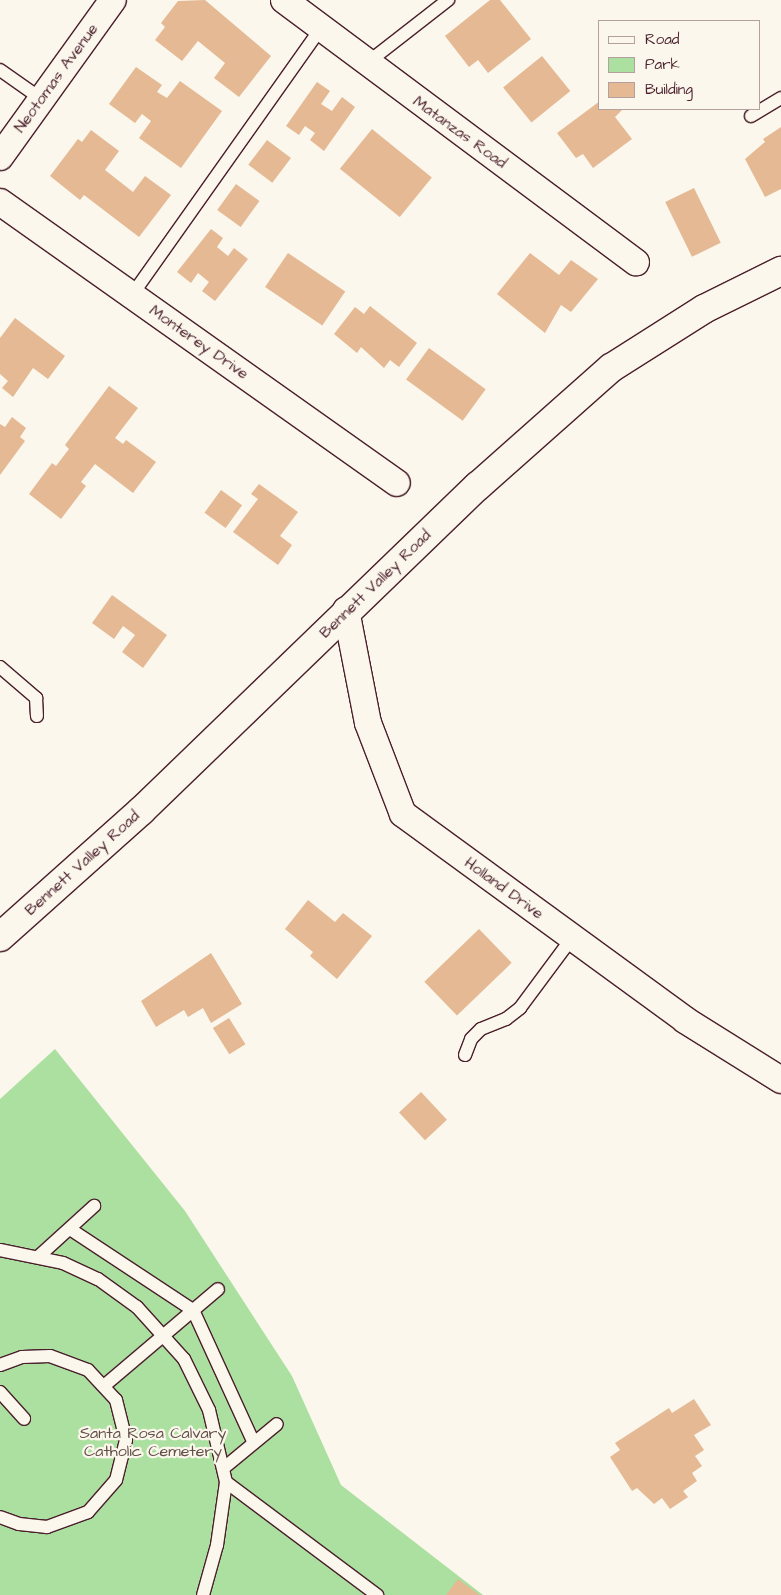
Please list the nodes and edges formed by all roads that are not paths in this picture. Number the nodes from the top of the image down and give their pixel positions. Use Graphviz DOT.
graph roads {
  1 [pos="113,0"];
  2 [pos="284,0"];
  3 [pos="448,0"];
  4 [pos="320,28"];
  5 [pos="367,63"];
  6 [pos="0,70"];
  7 [pos="40,98"];
  8 [pos="781,98"];
  9 [pos="751,116"];
  10 [pos="0,157"];
  11 [pos="0,202"];
  12 [pos="636,262"];
  13 [pos="781,271"];
  14 [pos="132,295"];
  15 [pos="397,483"];
  16 [pos="346,610"];
  17 [pos="0,667"];
  18 [pos="37,716"];
  19 [pos="0,938"];
  20 [pos="572,938"];
  21 [pos="465,1055"];
  22 [pos="781,1080"];
  23 [pos="94,1206"];
  24 [pos="70,1229"];
  25 [pos="0,1250"];
  26 [pos="38,1257"];
  27 [pos="218,1289"];
  28 [pos="193,1310"];
  29 [pos="164,1335"];
  30 [pos="0,1365"];
  31 [pos="105,1385"];
  32 [pos="0,1392"];
  33 [pos="24,1419"];
  34 [pos="277,1424"];
  35 [pos="254,1443"];
  36 [pos="225,1467"];
  37 [pos="226,1482"];
  38 [pos="0,1517"];
  39 [pos="203,1595"];
  40 [pos="377,1595"];
  1 -- 7 [label="street, Neotomas Avenue"];
  2 -- 4 [label="street, Matanzas Road"];
  3 -- 5 [label="lane"];
  4 -- 5 [label="street, Matanzas Road"];
  4 -- 14 [label="lane"];
  5 -- 12 [label="street, Matanzas Road"];
  6 -- 7 [label="lane"];
  7 -- 10 [label="street, Neotomas Avenue"];
  8 -- 9 [label="lane"];
  11 -- 14 [label="street, Monterey Drive"];
  13 -- 16 [label="street, Bennett Valley Road"];
  14 -- 15 [label="street, Monterey Drive"];
  16 -- 19 [label="street, Bennett Valley Road"];
  16 -- 20 [label="street, Holland Drive"];
  17 -- 18 [label="lane"];
  20 -- 21 [label="lane"];
  20 -- 22 [label="street, Holland Drive"];
  23 -- 24 [label="lane"];
  24 -- 26 [label="lane"];
  24 -- 28 [label="lane"];
  25 -- 26 [label="lane"];
  26 -- 29 [label="lane"];
  27 -- 28 [label="lane"];
  28 -- 29 [label="lane"];
  28 -- 35 [label="lane"];
  29 -- 31 [label="lane"];
  29 -- 36 [label="lane"];
  30 -- 31 [label="lane"];
  31 -- 38 [label="lane"];
  32 -- 33 [label="lane"];
  34 -- 35 [label="lane"];
  35 -- 36 [label="lane"];
  36 -- 37 [label="lane"];
  37 -- 39 [label="lane"];
  37 -- 40 [label="lane"];
}
